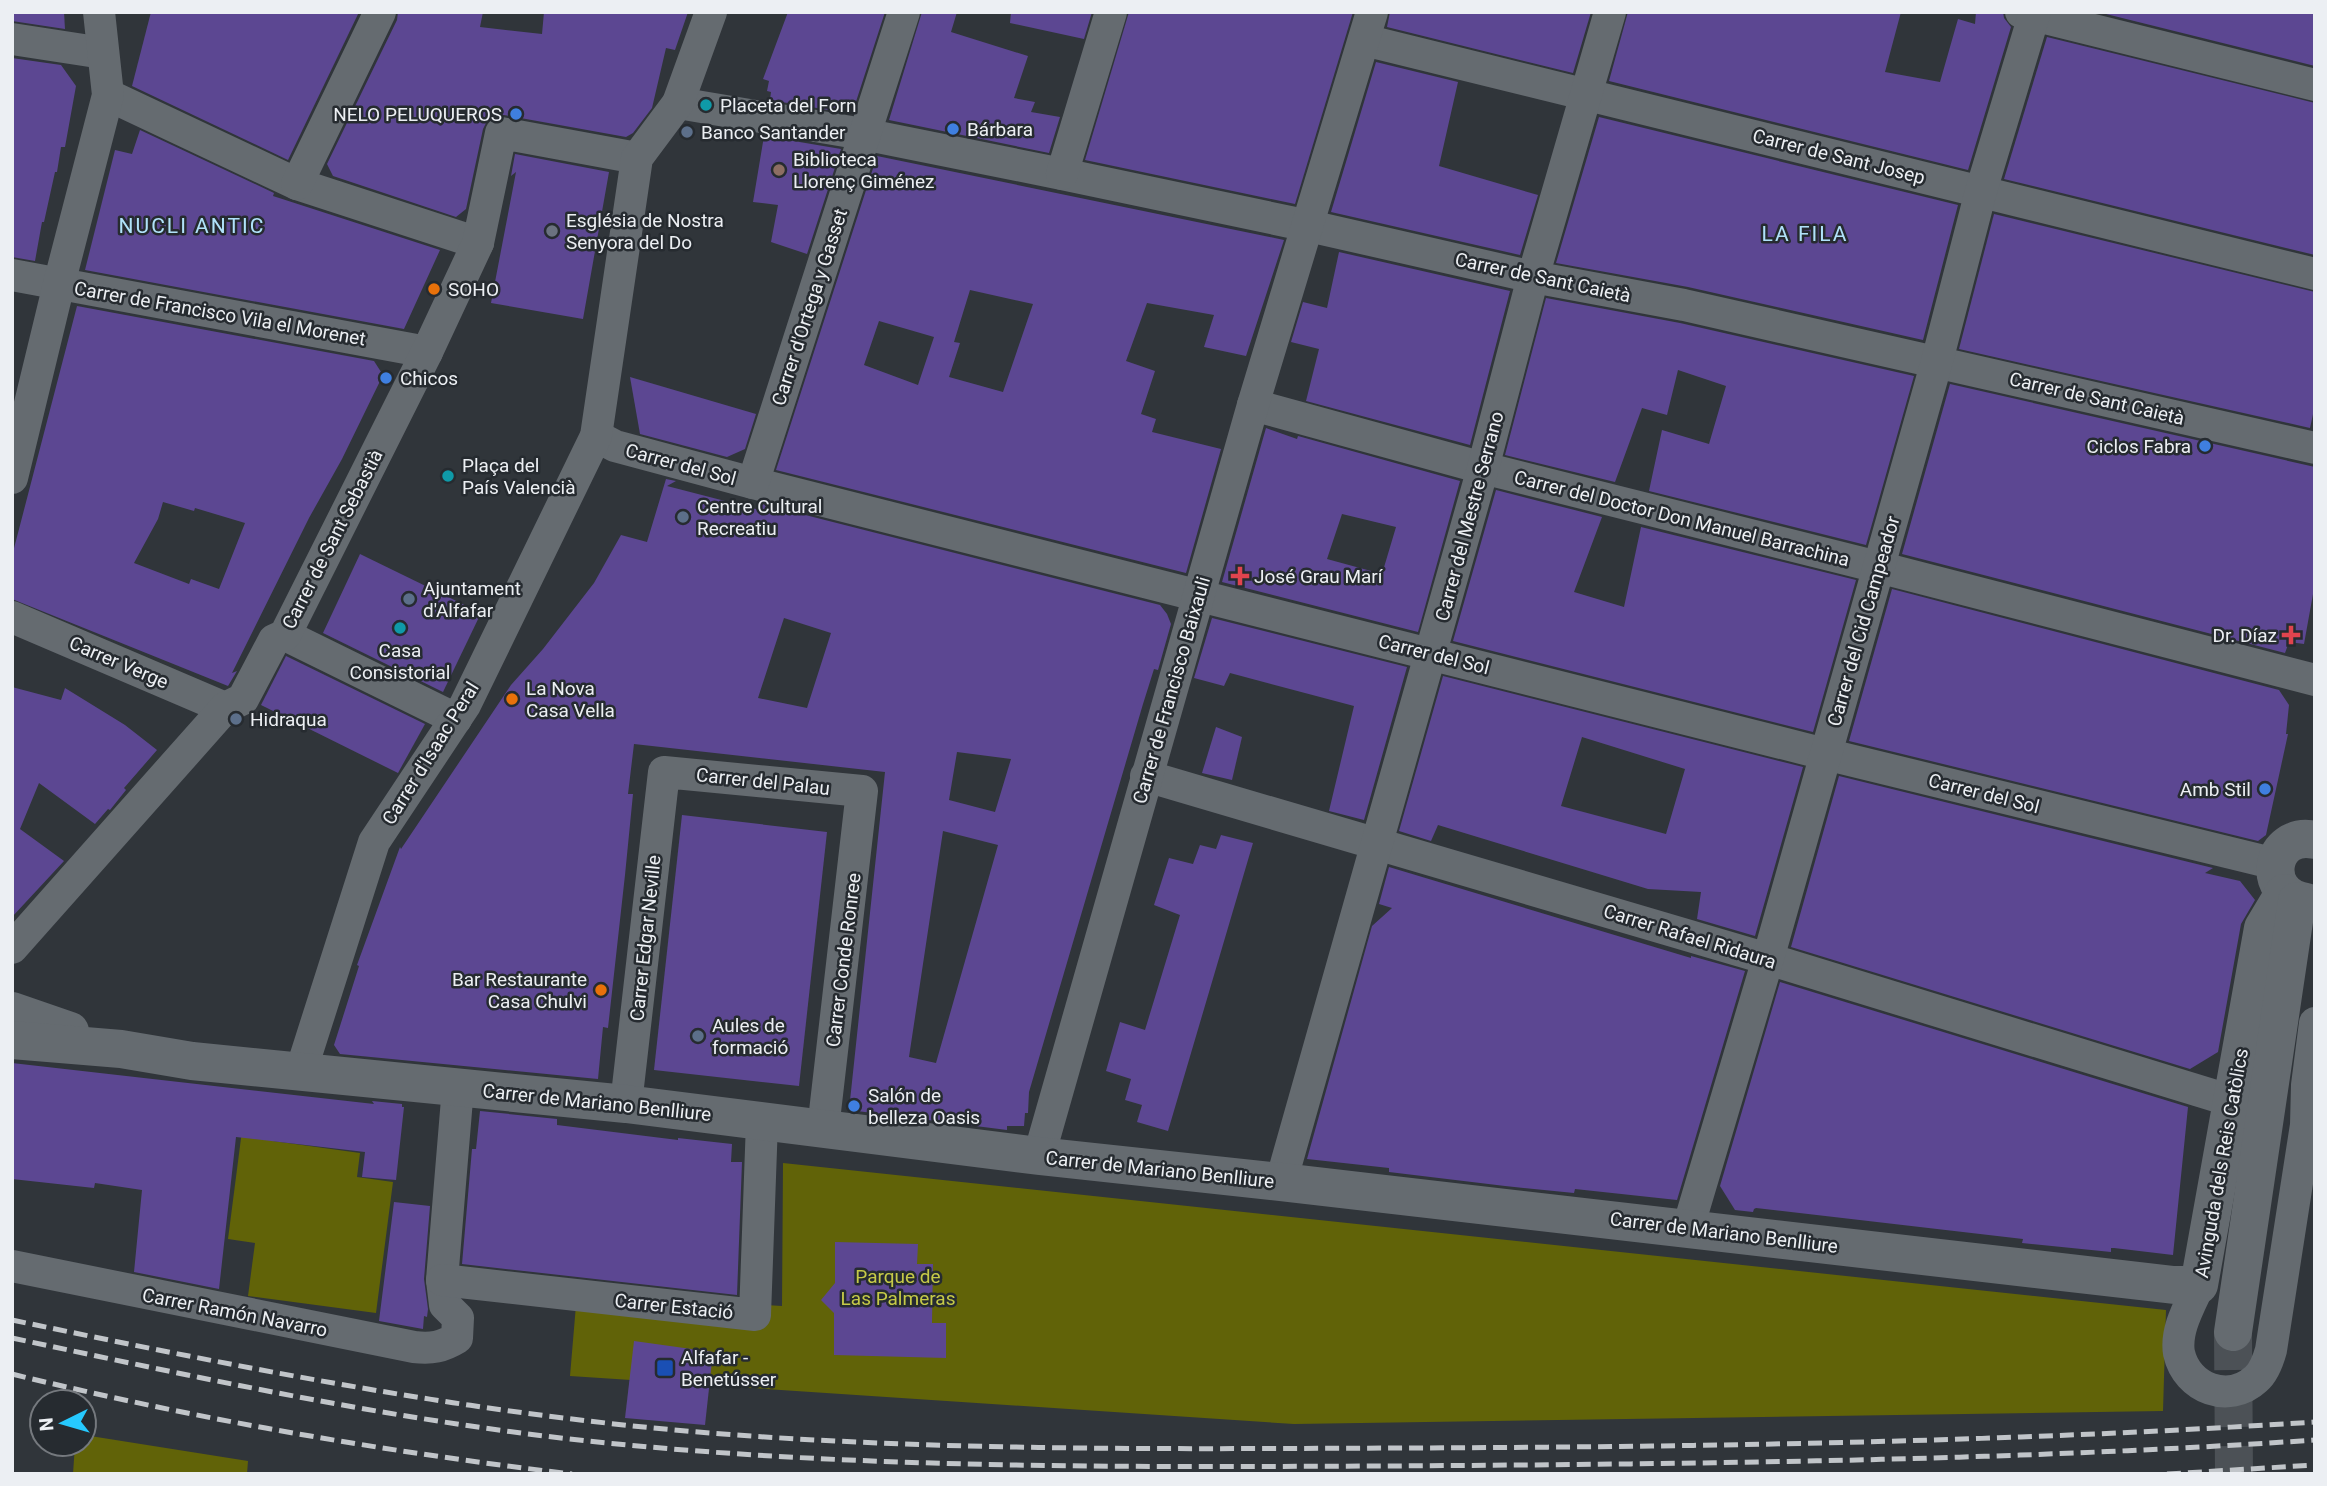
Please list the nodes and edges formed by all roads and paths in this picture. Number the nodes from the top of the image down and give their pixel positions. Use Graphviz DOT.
graph roads {
  1 [pos="99,12"];
  2 [pos="380,12"];
  3 [pos="710,12"];
  4 [pos="904,12"];
  5 [pos="1111,12"];
  6 [pos="1610,12"];
  7 [pos="2030,13"];
  8 [pos="1368,26"];
  9 [pos="12,39"];
  10 [pos="103,53"];
  11 [pos="2315,85"];
  12 [pos="1587,93"];
  13 [pos="108,96"];
  14 [pos="678,103"];
  15 [pos="863,134"];
  16 [pos="638,158"];
  17 [pos="1062,174"];
  18 [pos="297,184"];
  19 [pos="1981,191"];
  20 [pos="1309,226"];
  21 [pos="478,243"];
  22 [pos="2315,274"];
  23 [pos="12,275"];
  24 [pos="1533,277"];
  25 [pos="59,284"];
  26 [pos="427,352"];
  27 [pos="1937,361"];
  28 [pos="1253,405"];
  29 [pos="596,436"];
  30 [pos="2315,448"];
  31 [pos="1483,468"];
  32 [pos="12,478"];
  33 [pos="753,483"];
  34 [pos="1878,567"];
  35 [pos="1198,594"];
  36 [pos="12,617"];
  37 [pos="285,635"];
  38 [pos="1431,654"];
  39 [pos="2315,680"];
  40 [pos="225,708"];
  41 [pos="456,719"];
  42 [pos="1825,754"];
  43 [pos="664,772"];
  44 [pos="1146,776"];
  45 [pos="862,791"];
  46 [pos="2313,830"];
  47 [pos="1377,843"];
  48 [pos="2293,890"];
  49 [pos="12,948"];
  50 [pos="1768,959"];
  51 [pos="12,1011"];
  52 [pos="2315,1023"];
  53 [pos="12,1040"];
  54 [pos="121,1049"];
  55 [pos="301,1071"];
  56 [pos="458,1087"];
  57 [pos="2232,1101"];
  58 [pos="626,1104"];
  59 [pos="762,1122"];
  60 [pos="2310,1126"];
  61 [pos="823,1129"];
  62 [pos="1039,1156"];
  63 [pos="1281,1182"];
  64 [pos="1688,1228"];
  65 [pos="12,1266"];
  66 [pos="442,1280"];
  67 [pos="2199,1285"];
  68 [pos="2233,1332"];
  1 -- 10 [label="street"];
  2 -- 18 [label="street"];
  3 -- 14 [label="street"];
  4 -- 15 [label="street, Carrer d'Ortega y Gasset"];
  5 -- 17 [label="street"];
  6 -- 12 [label="street, Carrer del Mestre Serrano"];
  7 -- 11 [label="street"];
  7 -- 19 [label="street, Carrer del Cid Campeador"];
  8 -- 12 [label="street, Carrer de Sant Josep"];
  8 -- 20 [label="street, Carrer de Francisco Baixauli"];
  9 -- 10 [label="street"];
  10 -- 13 [label="street"];
  12 -- 19 [label="street, Carrer de Sant Josep"];
  12 -- 24 [label="street, Carrer del Mestre Serrano"];
  13 -- 18 [label="street"];
  13 -- 25 [label="street"];
  14 -- 15 [label="street, Carrer de Sant Caietà"];
  14 -- 16 [label="street"];
  15 -- 17 [label="street, Carrer de Sant Caietà"];
  15 -- 33 [label="street, Carrer d'Ortega y Gasset"];
  16 -- 21 [label="street, Carrer de Sant Sebastià"];
  16 -- 29 [label="street, Carrer d'Isaac Peral"];
  17 -- 20 [label="street, Carrer de Sant Caietà"];
  18 -- 21 [label="street"];
  19 -- 22 [label="street, Carrer de Sant Josep"];
  19 -- 27 [label="street, Carrer del Cid Campeador"];
  20 -- 24 [label="street, Carrer de Sant Caietà"];
  20 -- 28 [label="street, Carrer de Francisco Baixauli"];
  21 -- 26 [label="street, Carrer de Sant Sebastià"];
  23 -- 25 [label="street, Carrer de Francisco Vila el Morenet"];
  24 -- 27 [label="street, Carrer de Sant Caietà"];
  24 -- 31 [label="street, Carrer del Mestre Serrano"];
  25 -- 26 [label="street, Carrer de Francisco Vila el Morenet"];
  25 -- 32 [label="street"];
  26 -- 37 [label="street, Carrer de Sant Sebastià"];
  27 -- 30 [label="street, Carrer de Sant Caietà"];
  27 -- 34 [label="street, Carrer del Cid Campeador"];
  28 -- 31 [label="street, Carrer del Doctor Don Manuel Barrachina"];
  28 -- 35 [label="street, Carrer de Francisco Baixauli"];
  29 -- 33 [label="street, Carrer del Sol"];
  29 -- 41 [label="street, Carrer d'Isaac Peral"];
  31 -- 34 [label="street, Carrer del Doctor Don Manuel Barrachina"];
  31 -- 38 [label="street, Carrer del Mestre Serrano"];
  33 -- 35 [label="street, Carrer del Sol"];
  34 -- 39 [label="street, Carrer del Doctor Don Manuel Barrachina"];
  34 -- 42 [label="street, Carrer del Cid Campeador"];
  35 -- 38 [label="street, Carrer del Sol"];
  35 -- 44 [label="street, Carrer de Francisco Baixauli"];
  36 -- 40 [label="street, Carrer Verge"];
  37 -- 40 [label="street, Carrer de Sant Sebastià"];
  37 -- 41 [label="street"];
  38 -- 42 [label="street, Carrer del Sol"];
  38 -- 47 [label="street, Carrer del Mestre Serrano"];
  40 -- 49 [label="street, Carrer de Sant Sebastià"];
  41 -- 55 [label="street, Carrer d'Isaac Peral"];
  42 -- 48 [label="street, Carrer del Sol"];
  42 -- 50 [label="street, Carrer del Cid Campeador"];
  43 -- 45 [label="street, Carrer del Palau"];
  43 -- 58 [label="street, Carrer Edgar Neville"];
  44 -- 47 [label="street, Carrer Rafael Ridaura"];
  44 -- 62 [label="street, Carrer de Francisco Baixauli"];
  45 -- 61 [label="street, Carrer Conde Ronree"];
  46 -- 48 [label="street"];
  47 -- 50 [label="street, Carrer Rafael Ridaura"];
  47 -- 63 [label="street, Carrer del Mestre Serrano"];
  48 -- 57 [label="street, Avinguda dels Reis Catòlics"];
  48 -- 68 [label="street, Avinguda dels Reis Catòlics"];
  50 -- 57 [label="street, Carrer Rafael Ridaura"];
  50 -- 64 [label="street, Carrer del Cid Campeador"];
  51 -- 54 [label="street, Carrer de Mariano Benlliure"];
  52 -- 60 [label="street, Avinguda dels Reis Catòlics"];
  53 -- 54 [label="street, Carrer de Mariano Benlliure"];
  54 -- 55 [label="street, Carrer de Mariano Benlliure"];
  55 -- 56 [label="street, Carrer de Mariano Benlliure"];
  56 -- 58 [label="street, Carrer de Mariano Benlliure"];
  56 -- 66 [label="street"];
  57 -- 67 [label="street, Avinguda dels Reis Catòlics"];
  58 -- 59 [label="street, Carrer de Mariano Benlliure"];
  59 -- 61 [label="street, Carrer de Mariano Benlliure"];
  59 -- 66 [label="street, Carrer Estació"];
  60 -- 67 [label="street, Avinguda dels Reis Catòlics"];
  61 -- 62 [label="street, Carrer de Mariano Benlliure"];
  62 -- 63 [label="street, Carrer de Mariano Benlliure"];
  63 -- 64 [label="street, Carrer de Mariano Benlliure"];
  64 -- 67 [label="street, Carrer de Mariano Benlliure"];
  65 -- 66 [label="street, Carrer Ramón Navarro"];
}
